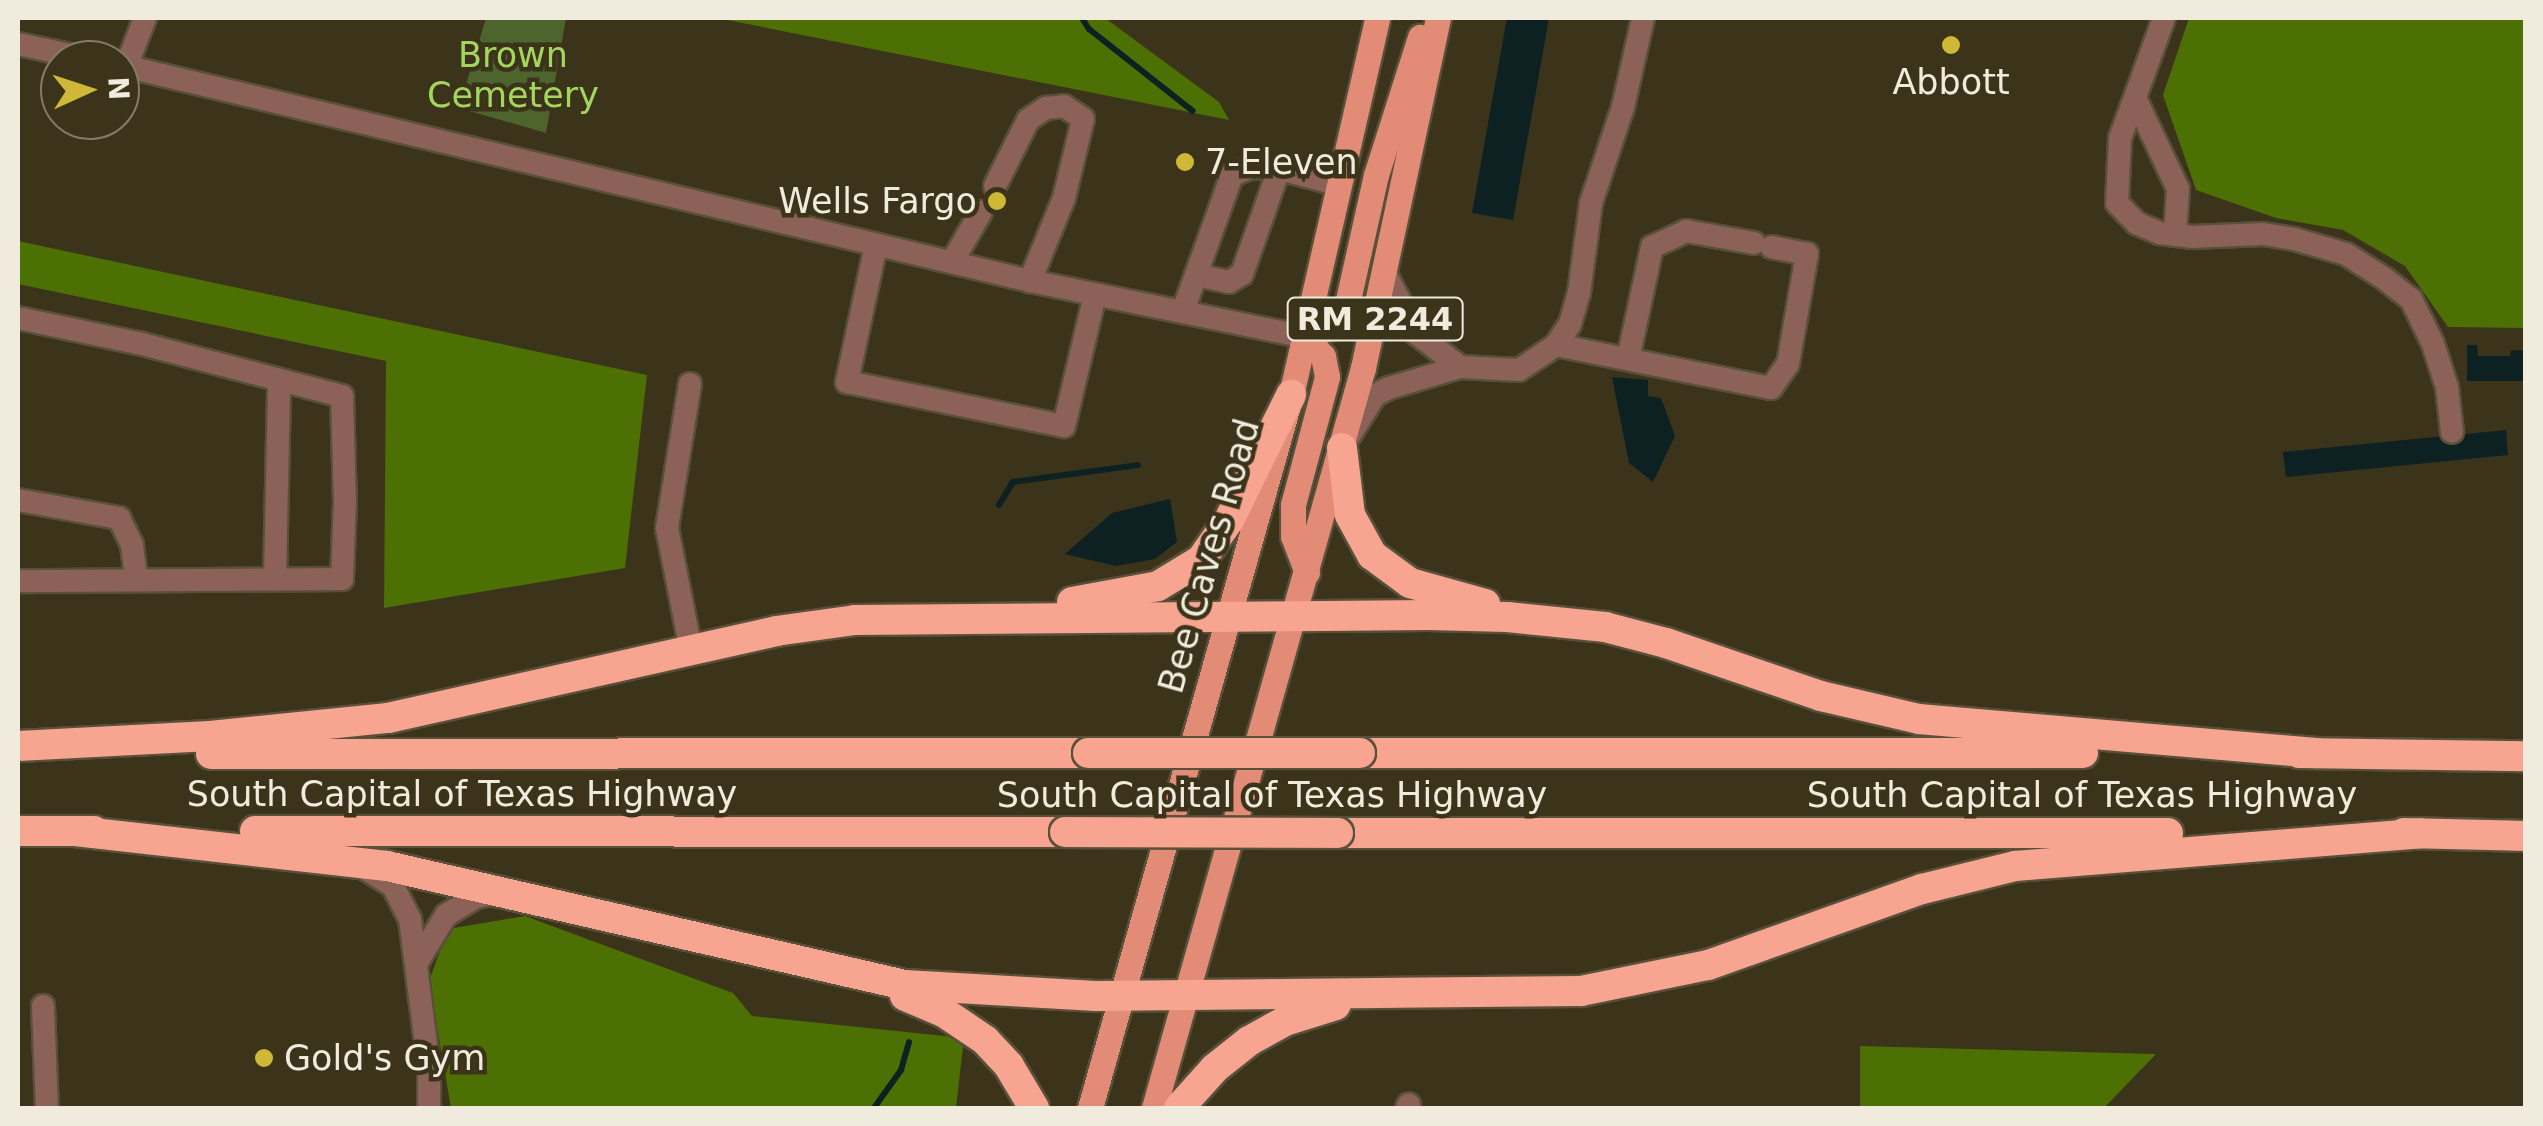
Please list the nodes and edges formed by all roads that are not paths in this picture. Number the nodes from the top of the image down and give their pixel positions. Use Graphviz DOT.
graph roads {
  1 [pos="1377,18"];
  2 [pos="1427,18"];
  3 [pos="1438,18"];
  4 [pos="1643,18"];
  5 [pos="2164,18"];
  6 [pos="140,70"];
  7 [pos="2136,100"];
  8 [pos="1278,169"];
  9 [pos="1340,185"];
  10 [pos="996,186"];
  11 [pos="982,212"];
  12 [pos="2175,235"];
  13 [pos="876,246"];
  14 [pos="952,262"];
  15 [pos="1386,273"];
  16 [pos="1196,274"];
  17 [pos="1030,281"];
  18 [pos="1095,295"];
  19 [pos="1183,311"];
  20 [pos="18,318"];
  21 [pos="1305,337"];
  22 [pos="1556,344"];
  23 [pos="1628,359"];
  24 [pos="1460,367"];
  25 [pos="279,380"];
  26 [pos="690,384"];
  27 [pos="1291,394"];
  28 [pos="2452,432"];
  29 [pos="1342,448"];
  30 [pos="18,500"];
  31 [pos="1307,572"];
  32 [pos="275,579"];
  33 [pos="136,580"];
  34 [pos="18,581"];
  35 [pos="977,616"];
  36 [pos="1228,616"];
  37 [pos="1295,616"];
  38 [pos="1546,619"];
  39 [pos="690,650"];
  40 [pos="18,750"];
  41 [pos="2316,754"];
  42 [pos="2526,756"];
  43 [pos="18,831"];
  44 [pos="76,831"];
  45 [pos="2421,833"];
  46 [pos="2526,836"];
  47 [pos="346,859"];
  48 [pos="506,892"];
  49 [pos="416,964"];
  50 [pos="841,972"];
  51 [pos="1190,994"];
  52 [pos="1389,994"];
  53 [pos="1122,995"];
  54 [pos="44,1006"];
  55 [pos="46,1108"];
  56 [pos="429,1108"];
  57 [pos="1034,1108"];
  58 [pos="1090,1108"];
  59 [pos="1154,1108"];
  60 [pos="1180,1108"];
  1 -- 9 [label="main road, Bee Caves Road / RM 2244"];
  2 -- 21 [label="main road"];
  3 -- 15 [label="main road, RM 2244"];
  4 -- 22 [label="street"];
  5 -- 7 [label="street"];
  6 -- 13 [label="street"];
  7 -- 12 [label="street"];
  7 -- 12 [label="street"];
  8 -- 9 [label="street"];
  8 -- 16 [label="street"];
  8 -- 16 [label="street"];
  9 -- 21 [label="main road, Bee Caves Road / RM 2244"];
  10 -- 17 [label="street"];
  11 -- 14 [label="street"];
  12 -- 28 [label="street"];
  13 -- 14 [label="street"];
  13 -- 18 [label="street"];
  14 -- 17 [label="street"];
  15 -- 24 [label="street"];
  15 -- 29 [label="main road, RM 2244"];
  16 -- 19 [label="street"];
  17 -- 18 [label="street"];
  18 -- 19 [label="street"];
  19 -- 21 [label="street"];
  20 -- 25 [label="street"];
  21 -- 27 [label="main road, Bee Caves Road / RM 2244"];
  21 -- 31 [label="main road"];
  22 -- 23 [label="street"];
  22 -- 24 [label="street"];
  23 -- 23 [label="street"];
  24 -- 29 [label="street"];
  25 -- 32 [label="street"];
  25 -- 32 [label="street"];
  26 -- 39 [label="street"];
  27 -- 35 [label="highway"];
  27 -- 36 [label="main road, Bee Caves Road / RM 2244"];
  29 -- 31 [label="main road, RM 2244"];
  29 -- 38 [label="highway"];
  30 -- 33 [label="street"];
  31 -- 37 [label="main road, RM 2244"];
  32 -- 33 [label="street"];
  33 -- 34 [label="street"];
  35 -- 36 [label="highway"];
  35 -- 39 [label="highway"];
  36 -- 37 [label="highway"];
  36 -- 53 [label="main road, Bee Caves Road / RM 2244"];
  37 -- 38 [label="highway"];
  37 -- 51 [label="main road, RM 2244"];
  38 -- 41 [label="highway"];
  39 -- 40 [label="highway"];
  40 -- 41 [label="highway, South Capital of Texas Highway, bridge"];
  41 -- 42 [label="highway, South Capital of Texas Highway"];
  43 -- 44 [label="highway, South Capital of Texas Highway"];
  44 -- 45 [label="highway, South Capital of Texas Highway, bridge"];
  44 -- 47 [label="highway"];
  45 -- 46 [label="highway, South Capital of Texas Highway"];
  45 -- 52 [label="highway"];
  47 -- 48 [label="highway"];
  47 -- 49 [label="street"];
  48 -- 49 [label="street"];
  48 -- 50 [label="highway"];
  49 -- 56 [label="street"];
  50 -- 53 [label="highway"];
  50 -- 57 [label="highway"];
  51 -- 52 [label="highway"];
  51 -- 53 [label="highway"];
  51 -- 59 [label="main road, RM 2244"];
  52 -- 60 [label="highway"];
  53 -- 58 [label="main road, Bee Caves Road / RM 2244"];
  54 -- 55 [label="street"];
}
